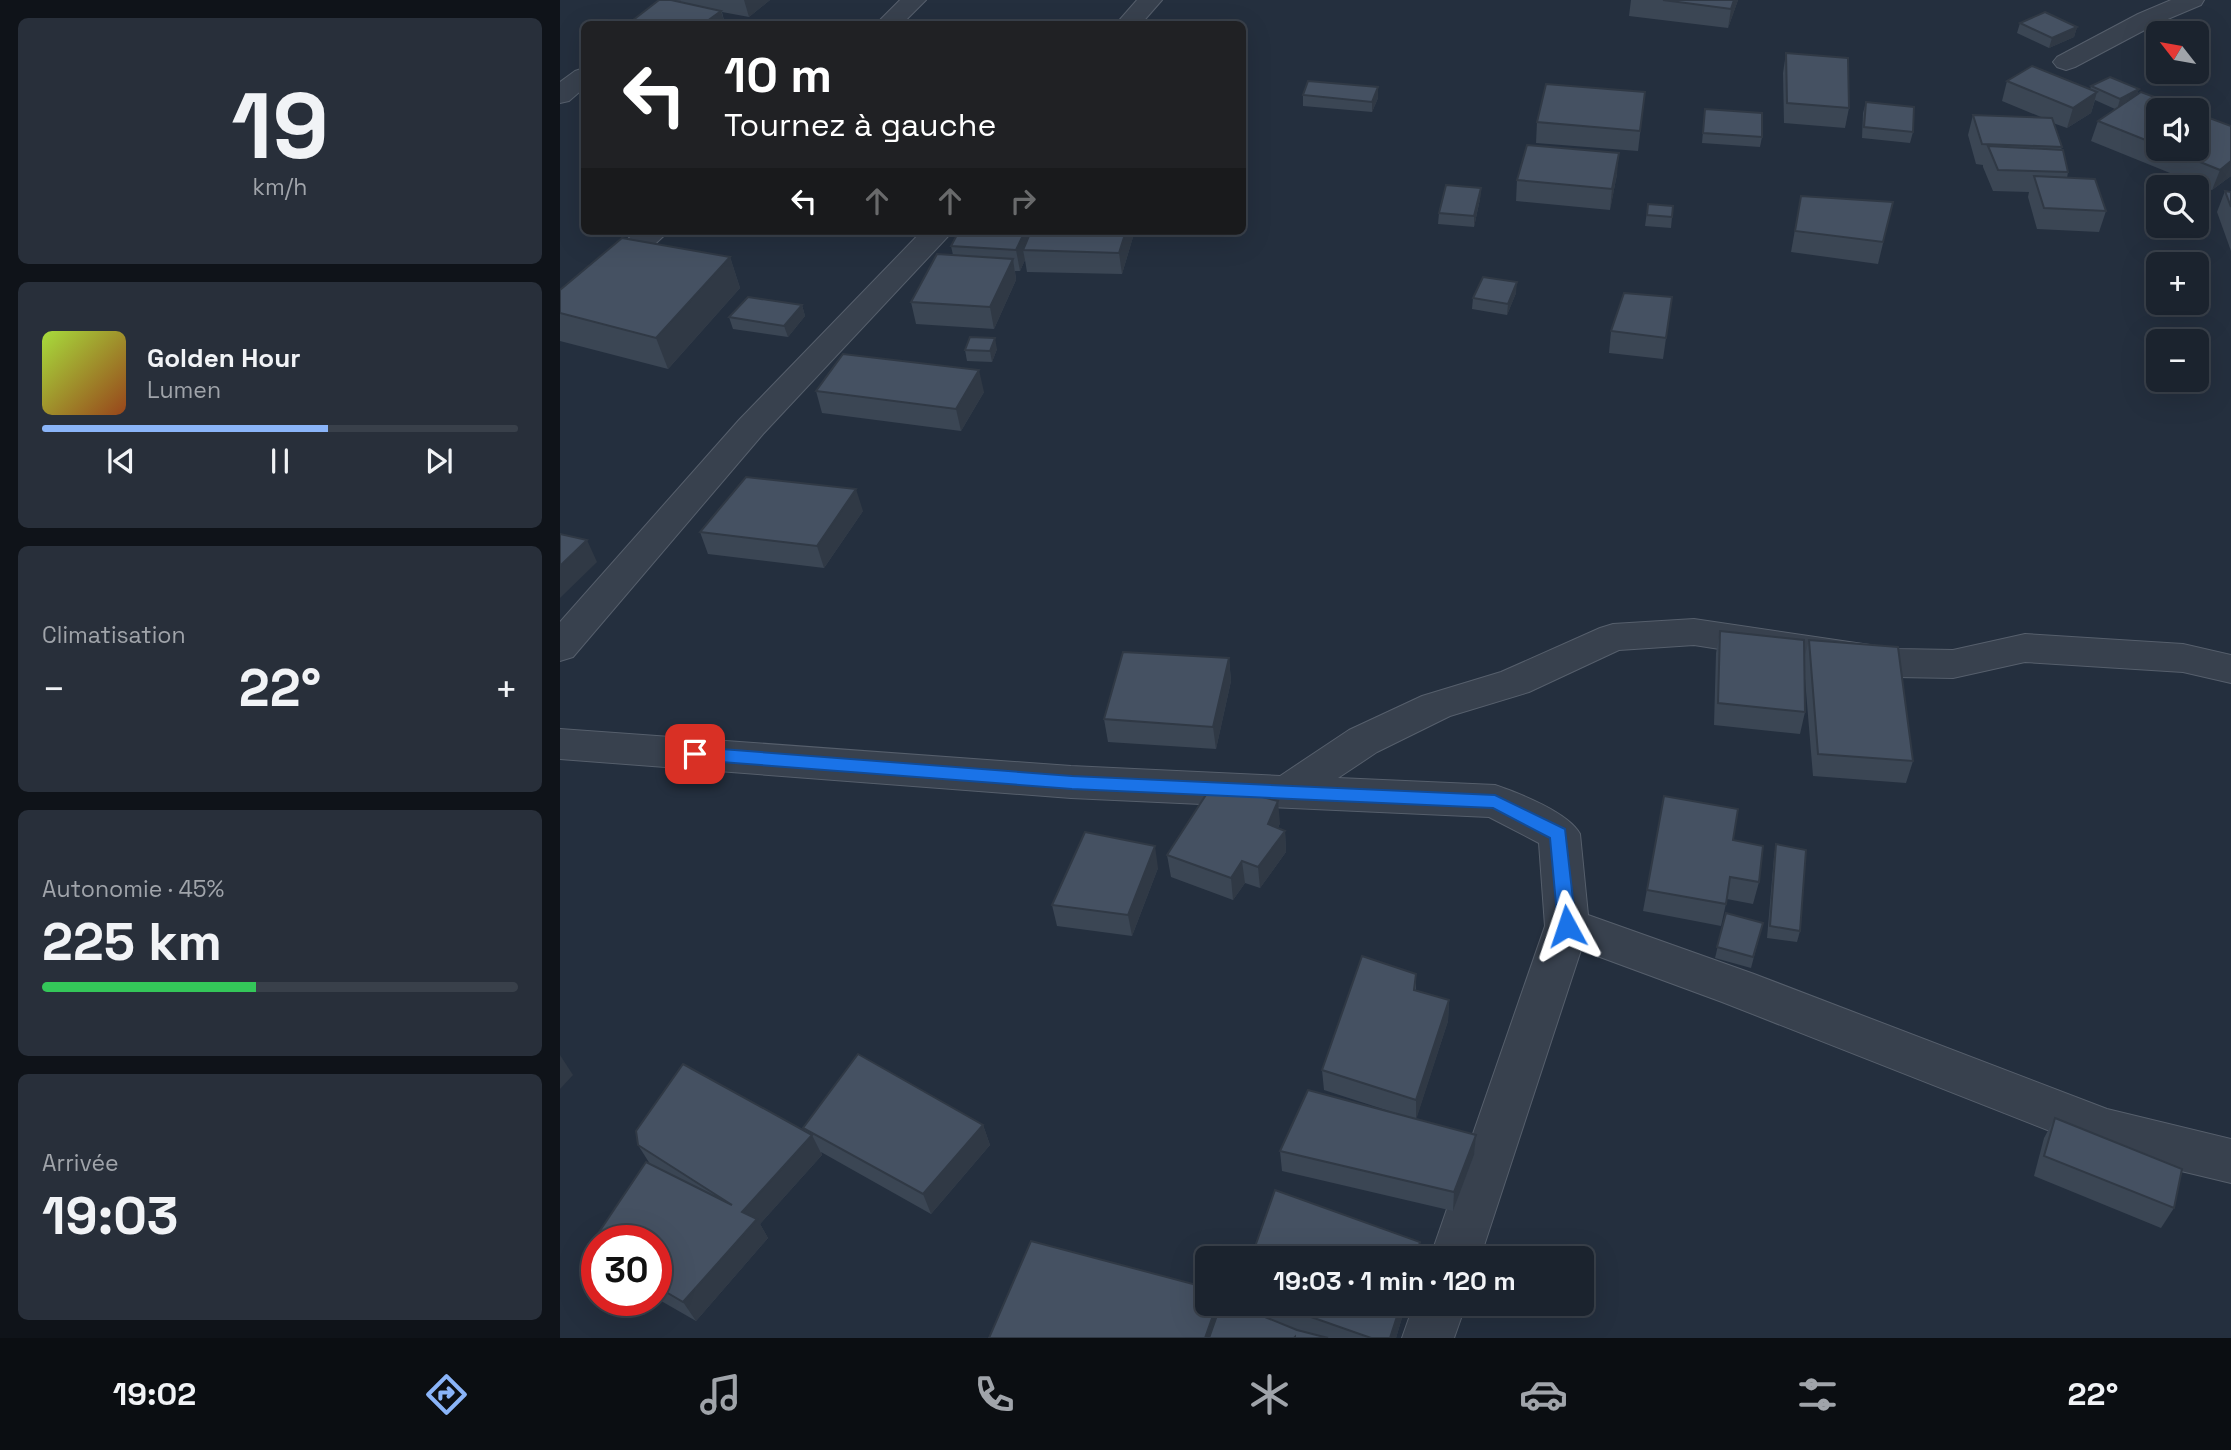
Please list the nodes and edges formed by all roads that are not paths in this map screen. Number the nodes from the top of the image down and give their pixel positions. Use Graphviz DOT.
graph roads {
  1 [pos="681,0"];
  2 [pos="914,0"];
  3 [pos="1150,0"];
  4 [pos="2192,0"];
  5 [pos="654,21"];
  6 [pos="891,21"];
  7 [pos="1131,21"];
  8 [pos="2066,62"];
  9 [pos="581,78"];
  10 [pos="560,95"];
  11 [pos="650,235"];
  12 [pos="934,235"];
  13 [pos="560,315"];
  14 [pos="560,646"];
  15 [pos="2231,669"];
  16 [pos="560,744"];
  17 [pos="1286,792"];
  18 [pos="1567,926"];
  19 [pos="2231,1161"];
  20 [pos="1459,1246"];
  21 [pos="1436,1316"];
  22 [pos="1428,1338"];
  1 -- 5 [label="street"];
  2 -- 6 [label="street"];
  3 -- 7 [label="street"];
  4 -- 8 [label="street"];
  9 -- 10 [label="street"];
  11 -- 13 [label="street"];
  12 -- 14 [label="street"];
  15 -- 17 [label="street"];
  16 -- 17 [label="street"];
  17 -- 18 [label="street"];
  18 -- 19 [label="street"];
  18 -- 20 [label="street"];
  21 -- 22 [label="street"];
}
